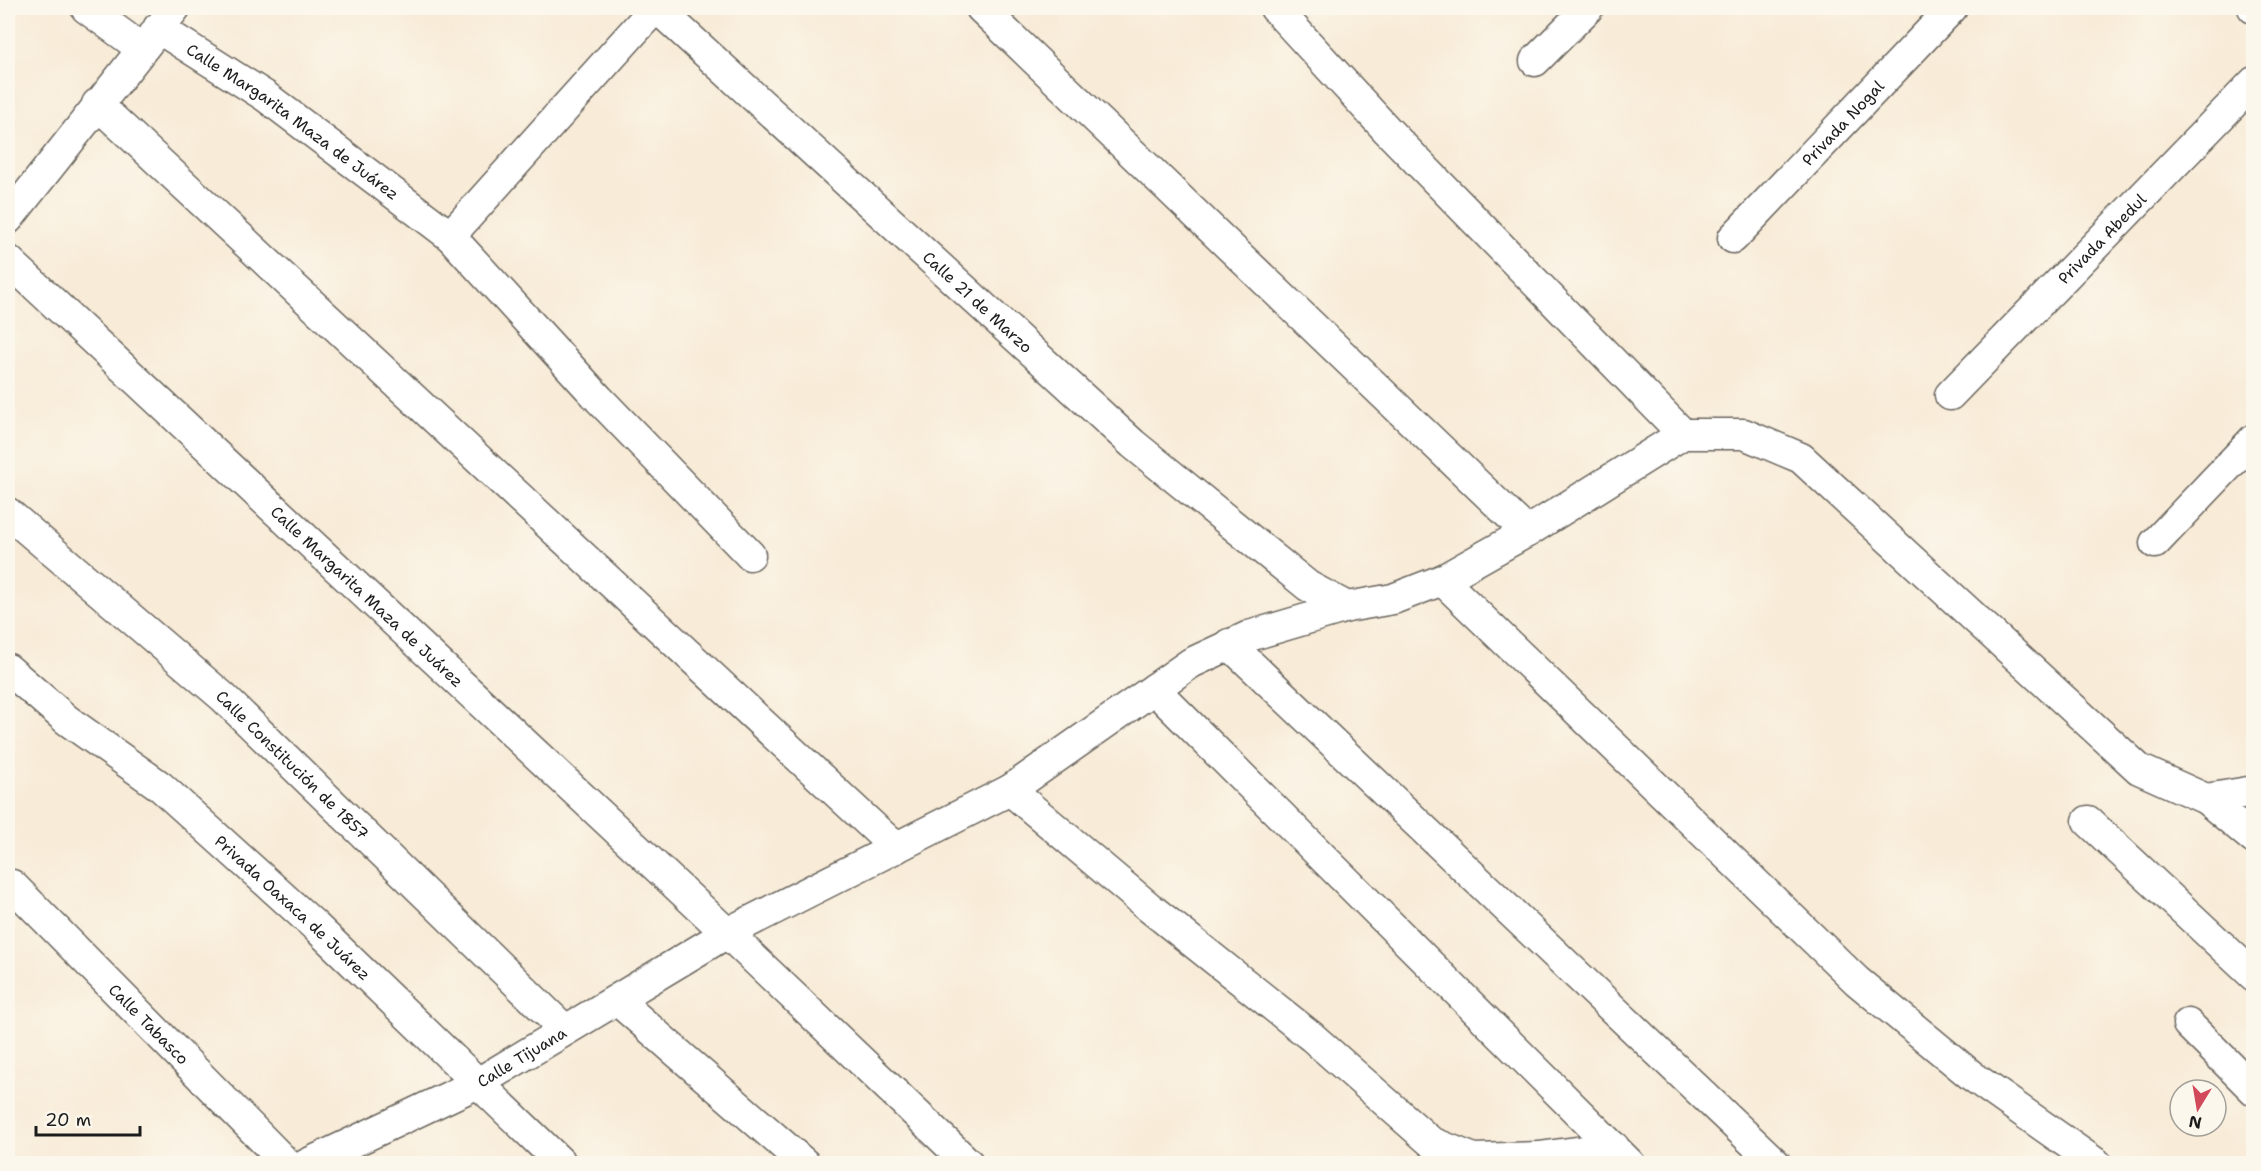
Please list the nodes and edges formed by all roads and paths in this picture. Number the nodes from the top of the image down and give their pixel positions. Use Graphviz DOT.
graph roads {
  1 [pos="86,8"];
  2 [pos="656,8"];
  3 [pos="981,8"];
  4 [pos="1275,8"];
  5 [pos="1588,8"];
  6 [pos="1952,8"];
  7 [pos="158,28"];
  8 [pos="1535,61"];
  9 [pos="2253,82"];
  10 [pos="97,104"];
  11 [pos="8,219"];
  12 [pos="450,236"];
  13 [pos="1733,238"];
  14 [pos="8,260"];
  15 [pos="1950,395"];
  16 [pos="1683,434"];
  17 [pos="2253,439"];
  18 [pos="8,513"];
  19 [pos="1527,532"];
  20 [pos="2155,543"];
  21 [pos="750,555"];
  22 [pos="1442,580"];
  23 [pos="1347,607"];
  24 [pos="1229,644"];
  25 [pos="8,669"];
  26 [pos="1154,689"];
  27 [pos="1010,790"];
  28 [pos="2253,791"];
  29 [pos="2206,799"];
  30 [pos="2088,821"];
  31 [pos="2253,839"];
  32 [pos="896,848"];
  33 [pos="12,885"];
  34 [pos="727,933"];
  35 [pos="2253,976"];
  36 [pos="617,1000"];
  37 [pos="2188,1024"];
  38 [pos="565,1030"];
  39 [pos="478,1083"];
  40 [pos="2253,1090"];
  41 [pos="1622,1155"];
  42 [pos="286,1164"];
  43 [pos="307,1164"];
  44 [pos="562,1164"];
  45 [pos="805,1164"];
  46 [pos="969,1164"];
  47 [pos="1776,1164"];
  48 [pos="2097,1164"];
  1 -- 7 [label="street, Calle Margarita Maza de Juárez"];
  2 -- 12 [label="street"];
  2 -- 23 [label="street, Calle 21 de Marzo"];
  3 -- 19 [label="street"];
  4 -- 16 [label="street"];
  5 -- 8 [label="street"];
  6 -- 13 [label="street, Privada Nogal"];
  7 -- 10 [label="street"];
  7 -- 12 [label="street, Calle Margarita Maza de Juárez"];
  9 -- 15 [label="street, Privada Abedul"];
  10 -- 11 [label="street"];
  10 -- 32 [label="street"];
  12 -- 21 [label="street, Calle Margarita Maza de Juárez"];
  14 -- 34 [label="street, Calle Margarita Maza de Juárez"];
  16 -- 19 [label="street, Calle Tijuana"];
  16 -- 29 [label="street"];
  17 -- 20 [label="street"];
  18 -- 38 [label="street, Calle Constitución de 1857"];
  19 -- 22 [label="street, Calle Tijuana"];
  22 -- 23 [label="street, Calle Tijuana"];
  22 -- 48 [label="street"];
  23 -- 24 [label="street, Calle Tijuana"];
  24 -- 26 [label="street, Calle Tijuana"];
  24 -- 47 [label="street"];
  25 -- 39 [label="street, Privada Oaxaca de Juárez"];
  26 -- 27 [label="street, Calle Tijuana"];
  26 -- 41 [label="street"];
  27 -- 32 [label="street, Calle Tijuana"];
  27 -- 41 [label="street"];
  28 -- 29 [label="street"];
  29 -- 31 [label="street"];
  30 -- 35 [label="street"];
  32 -- 34 [label="street, Calle Tijuana"];
  33 -- 42 [label="street, Calle Tabasco"];
  34 -- 36 [label="street, Calle Tijuana"];
  34 -- 46 [label="street, Calle Margarita Maza de Juárez"];
  36 -- 38 [label="street, Calle Tijuana"];
  36 -- 45 [label="street"];
  37 -- 40 [label="street"];
  38 -- 39 [label="street, Calle Tijuana"];
  39 -- 43 [label="street, Calle Tijuana"];
  39 -- 44 [label="street, Privada Oaxaca de Juárez"];
}
